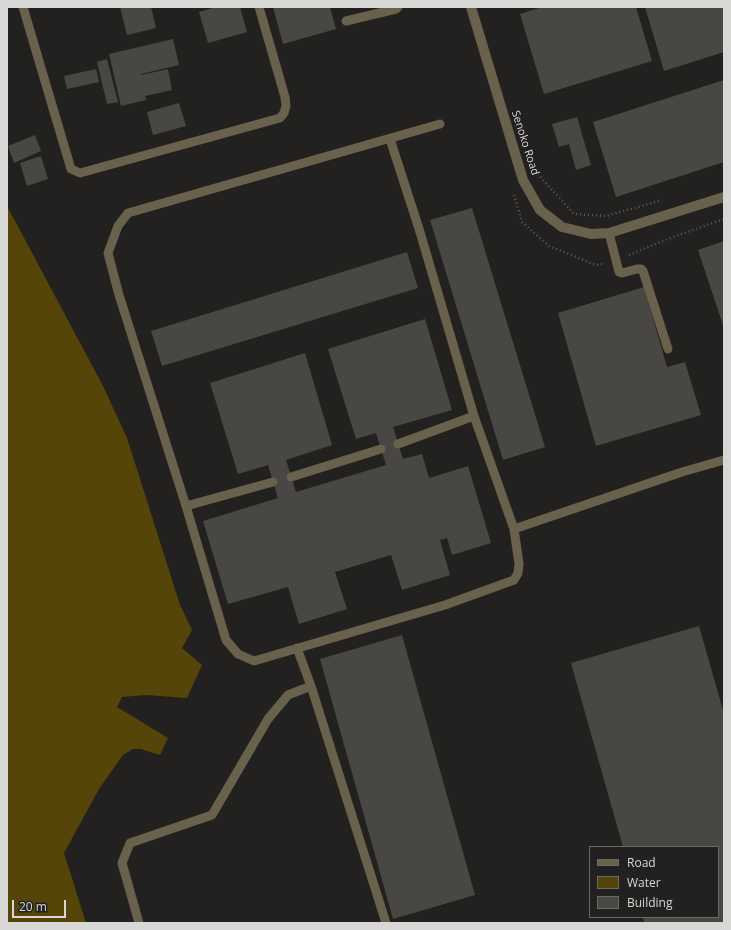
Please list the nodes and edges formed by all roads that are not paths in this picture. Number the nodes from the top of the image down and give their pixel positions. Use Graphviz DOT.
graph roads {
  1 [pos="23,7"];
  2 [pos="259,7"];
  3 [pos="398,7"];
  4 [pos="471,7"];
  5 [pos="346,21"];
  6 [pos="440,124"];
  7 [pos="390,138"];
  8 [pos="724,197"];
  9 [pos="609,233"];
  10 [pos="668,349"];
  11 [pos="474,416"];
  12 [pos="398,444"];
  13 [pos="381,450"];
  14 [pos="724,460"];
  15 [pos="291,477"];
  16 [pos="273,482"];
  17 [pos="186,506"];
  18 [pos="514,529"];
  19 [pos="297,648"];
  20 [pos="311,686"];
  21 [pos="139,923"];
  22 [pos="386,923"];
  1 -- 2 [label="lane"];
  3 -- 5 [label="lane"];
  4 -- 9 [label="street, Senoko Road"];
  6 -- 7 [label="lane"];
  7 -- 11 [label="lane"];
  7 -- 17 [label="lane"];
  8 -- 9 [label="street, Senoko Road"];
  9 -- 10 [label="lane"];
  11 -- 12 [label="lane"];
  11 -- 18 [label="lane"];
  13 -- 15 [label="lane"];
  14 -- 18 [label="lane"];
  16 -- 17 [label="lane"];
  17 -- 19 [label="lane"];
  18 -- 19 [label="lane"];
  19 -- 20 [label="lane"];
  20 -- 21 [label="lane"];
  20 -- 22 [label="lane"];
}
